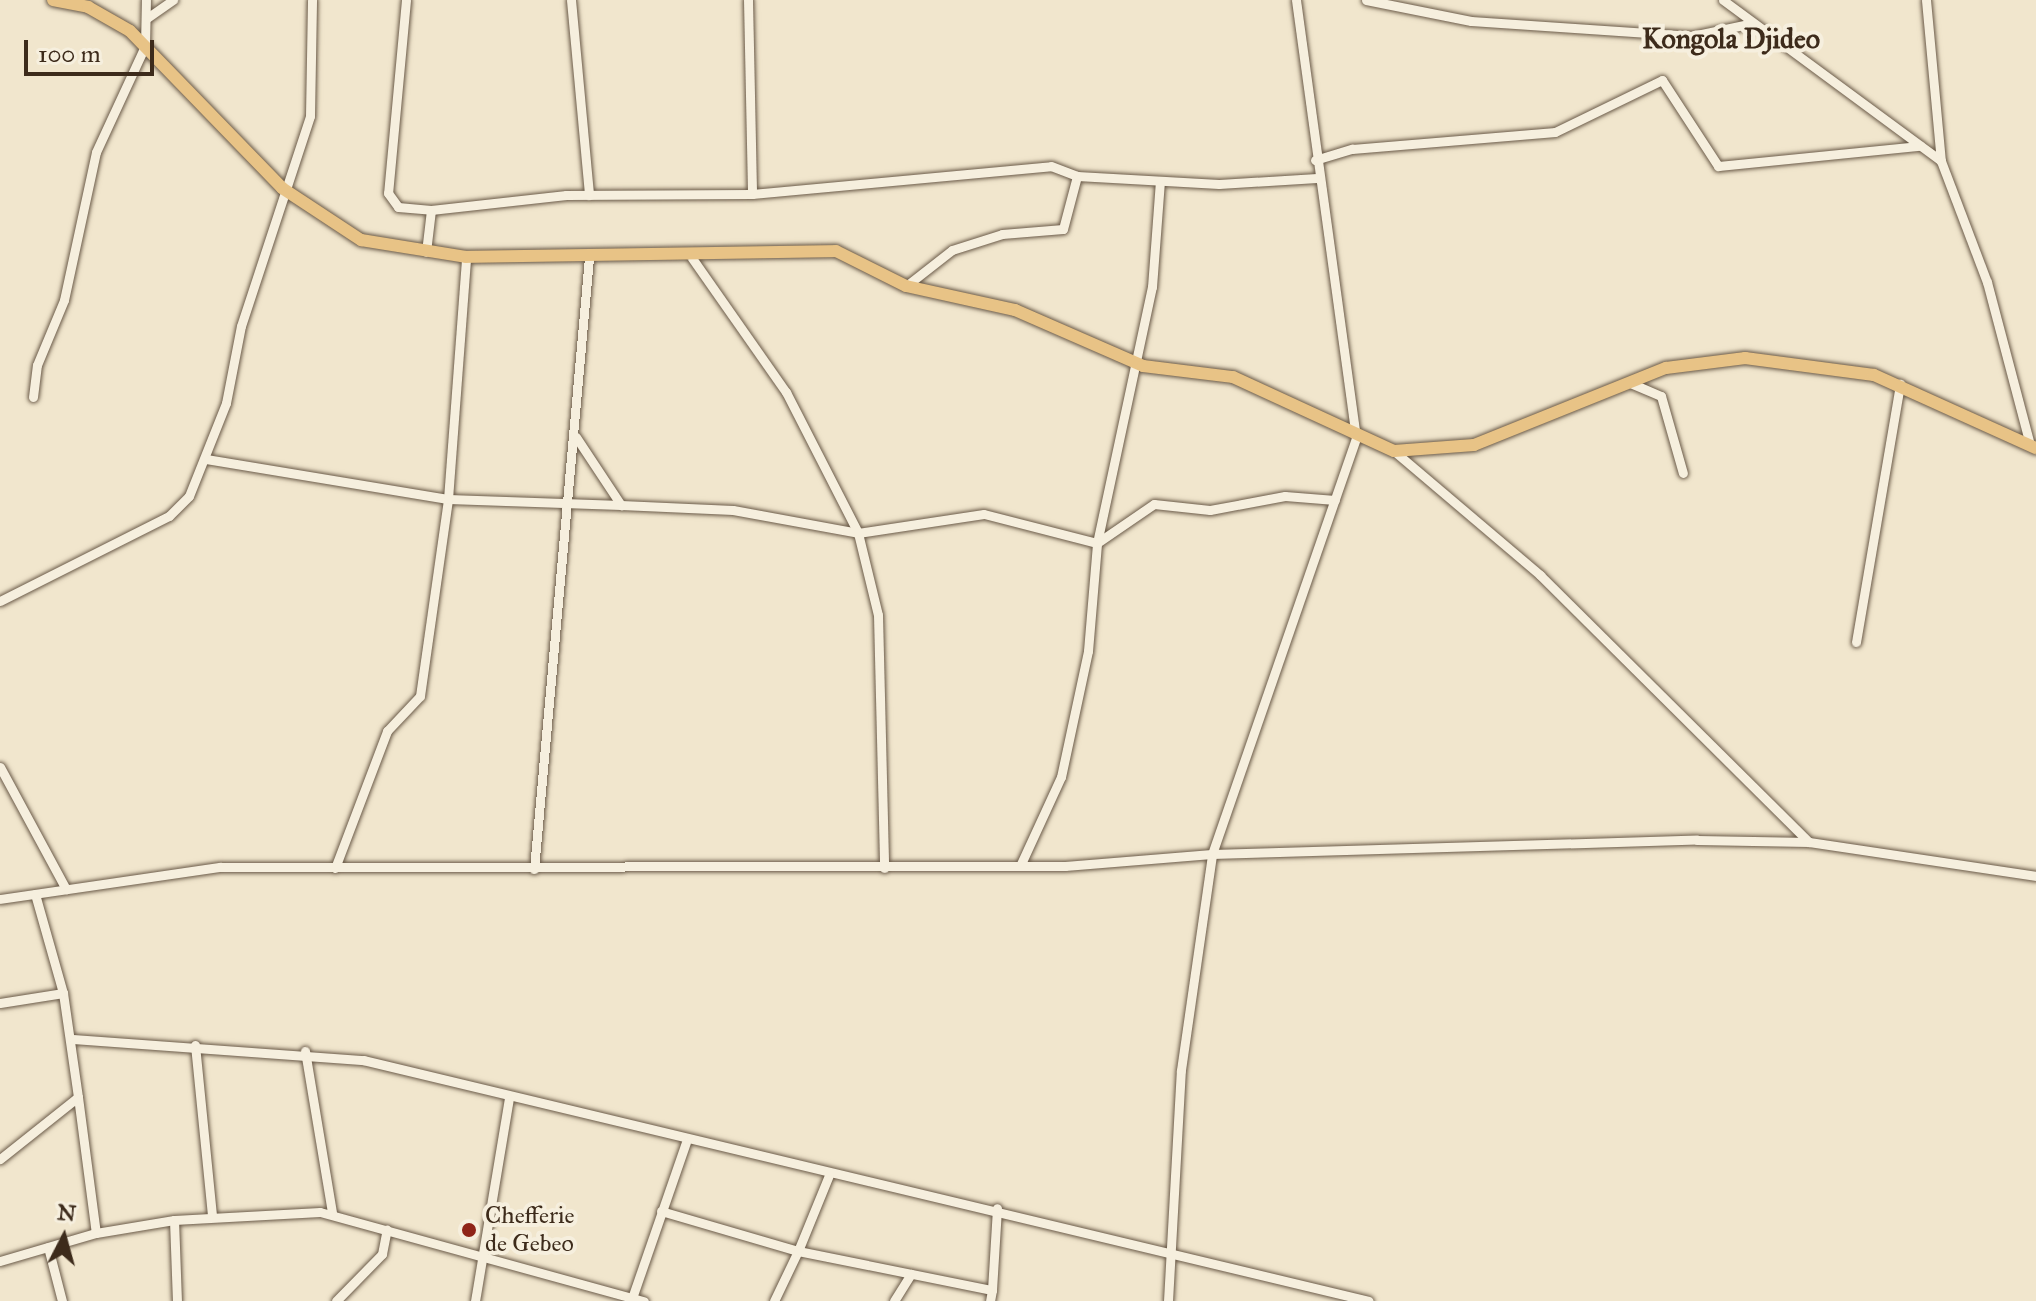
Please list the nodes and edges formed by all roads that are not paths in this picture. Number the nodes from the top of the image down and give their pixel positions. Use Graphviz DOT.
graph roads {
  1 [pos="53,0"];
  2 [pos="146,0"];
  3 [pos="173,0"];
  4 [pos="312,0"];
  5 [pos="406,0"];
  6 [pos="571,0"];
  7 [pos="748,0"];
  8 [pos="1296,0"];
  9 [pos="1366,0"];
  10 [pos="1723,0"];
  11 [pos="1926,0"];
  12 [pos="147,18"];
  13 [pos="1748,24"];
  14 [pos="145,46"];
  15 [pos="1920,146"];
  16 [pos="1315,160"];
  17 [pos="1941,161"];
  18 [pos="1077,176"];
  19 [pos="1317,178"];
  20 [pos="1160,181"];
  21 [pos="282,188"];
  22 [pos="752,194"];
  23 [pos="589,195"];
  24 [pos="431,210"];
  25 [pos="426,252"];
  26 [pos="466,257"];
  27 [pos="589,258"];
  28 [pos="692,258"];
  29 [pos="906,286"];
  30 [pos="1132,361"];
  31 [pos="1628,382"];
  32 [pos="1900,384"];
  33 [pos="33,397"];
  34 [pos="576,437"];
  35 [pos="1356,438"];
  36 [pos="2033,444"];
  37 [pos="1394,451"];
  38 [pos="206,459"];
  39 [pos="1683,473"];
  40 [pos="448,499"];
  41 [pos="1335,500"];
  42 [pos="569,504"];
  43 [pos="621,505"];
  44 [pos="858,533"];
  45 [pos="1097,543"];
  46 [pos="0,601"];
  47 [pos="1856,642"];
  48 [pos="0,767"];
  49 [pos="1809,842"];
  50 [pos="1212,854"];
  51 [pos="1020,866"];
  52 [pos="335,868"];
  53 [pos="884,868"];
  54 [pos="534,869"];
  55 [pos="2036,876"];
  56 [pos="66,889"];
  57 [pos="35,894"];
  58 [pos="0,899"];
  59 [pos="63,993"];
  60 [pos="0,1003"];
  61 [pos="74,1039"];
  62 [pos="195,1045"];
  63 [pos="305,1051"];
  64 [pos="78,1097"];
  65 [pos="509,1097"];
  66 [pos="686,1142"];
  67 [pos="0,1159"];
  68 [pos="829,1175"];
  69 [pos="997,1208"];
  70 [pos="661,1211"];
  71 [pos="332,1213"];
  72 [pos="212,1216"];
  73 [pos="174,1220"];
  74 [pos="387,1229"];
  75 [pos="96,1233"];
  76 [pos="48,1247"];
  77 [pos="798,1251"];
  78 [pos="1172,1254"];
  79 [pos="477,1255"];
  80 [pos="0,1261"];
  81 [pos="911,1274"];
  82 [pos="991,1296"];
  83 [pos="631,1299"];
  84 [pos="62,1301"];
  85 [pos="177,1301"];
  86 [pos="336,1301"];
  87 [pos="475,1301"];
  88 [pos="644,1301"];
  89 [pos="774,1301"];
  90 [pos="894,1301"];
  91 [pos="1168,1301"];
  92 [pos="1369,1301"];
  1 -- 14 [label="main road"];
  2 -- 12 [label="street"];
  3 -- 12 [label="street"];
  4 -- 21 [label="street"];
  5 -- 24 [label="street"];
  6 -- 23 [label="street"];
  7 -- 22 [label="street"];
  8 -- 16 [label="street"];
  9 -- 13 [label="street"];
  10 -- 13 [label="street"];
  11 -- 17 [label="street"];
  12 -- 14 [label="street"];
  13 -- 15 [label="street"];
  14 -- 21 [label="main road"];
  14 -- 33 [label="street"];
  15 -- 16 [label="street"];
  15 -- 17 [label="street"];
  16 -- 19 [label="street"];
  17 -- 36 [label="street"];
  18 -- 20 [label="street"];
  18 -- 22 [label="street"];
  18 -- 29 [label="street"];
  19 -- 20 [label="street"];
  19 -- 35 [label="street"];
  20 -- 30 [label="street"];
  21 -- 25 [label="main road"];
  21 -- 38 [label="street"];
  22 -- 23 [label="street"];
  23 -- 24 [label="street"];
  24 -- 25 [label="street"];
  25 -- 26 [label="main road"];
  26 -- 27 [label="main road"];
  26 -- 40 [label="street"];
  27 -- 28 [label="main road"];
  27 -- 34 [label="street"];
  28 -- 29 [label="main road"];
  28 -- 44 [label="street"];
  29 -- 30 [label="main road"];
  30 -- 35 [label="main road"];
  30 -- 45 [label="street"];
  31 -- 32 [label="main road"];
  31 -- 37 [label="main road"];
  31 -- 39 [label="street"];
  32 -- 36 [label="main road"];
  32 -- 47 [label="street"];
  34 -- 42 [label="street"];
  34 -- 43 [label="street"];
  35 -- 37 [label="main road"];
  35 -- 41 [label="street"];
  37 -- 49 [label="street"];
  38 -- 40 [label="street"];
  38 -- 46 [label="street"];
  40 -- 42 [label="street"];
  40 -- 52 [label="street"];
  41 -- 45 [label="street"];
  41 -- 50 [label="street"];
  42 -- 43 [label="street"];
  42 -- 54 [label="street"];
  43 -- 44 [label="street"];
  44 -- 45 [label="street"];
  44 -- 53 [label="street"];
  45 -- 51 [label="street"];
  48 -- 56 [label="street"];
  49 -- 50 [label="street"];
  49 -- 55 [label="street"];
  50 -- 51 [label="street"];
  50 -- 78 [label="street"];
  51 -- 53 [label="street"];
  52 -- 54 [label="street"];
  52 -- 56 [label="street"];
  53 -- 54 [label="street"];
  56 -- 57 [label="street"];
  57 -- 58 [label="street"];
  57 -- 59 [label="street"];
  59 -- 60 [label="street"];
  59 -- 61 [label="street"];
  61 -- 62 [label="street"];
  61 -- 64 [label="street"];
  62 -- 63 [label="street"];
  62 -- 72 [label="street"];
  63 -- 65 [label="street"];
  63 -- 71 [label="street"];
  64 -- 67 [label="street"];
  64 -- 75 [label="street"];
  65 -- 66 [label="street"];
  65 -- 79 [label="street"];
  66 -- 68 [label="street"];
  66 -- 70 [label="street"];
  68 -- 69 [label="street"];
  68 -- 77 [label="street"];
  69 -- 78 [label="street"];
  69 -- 82 [label="street"];
  70 -- 77 [label="street"];
  70 -- 83 [label="street"];
  71 -- 72 [label="street"];
  71 -- 74 [label="street"];
  72 -- 73 [label="street"];
  73 -- 75 [label="street"];
  73 -- 85 [label="street"];
  74 -- 79 [label="street"];
  74 -- 86 [label="street"];
  75 -- 76 [label="street"];
  76 -- 80 [label="street"];
  76 -- 84 [label="street"];
  77 -- 81 [label="street"];
  77 -- 89 [label="street"];
  78 -- 91 [label="street"];
  78 -- 92 [label="street"];
  79 -- 83 [label="street"];
  79 -- 87 [label="street"];
  81 -- 82 [label="street"];
  81 -- 90 [label="street"];
  83 -- 88 [label="street"];
}
